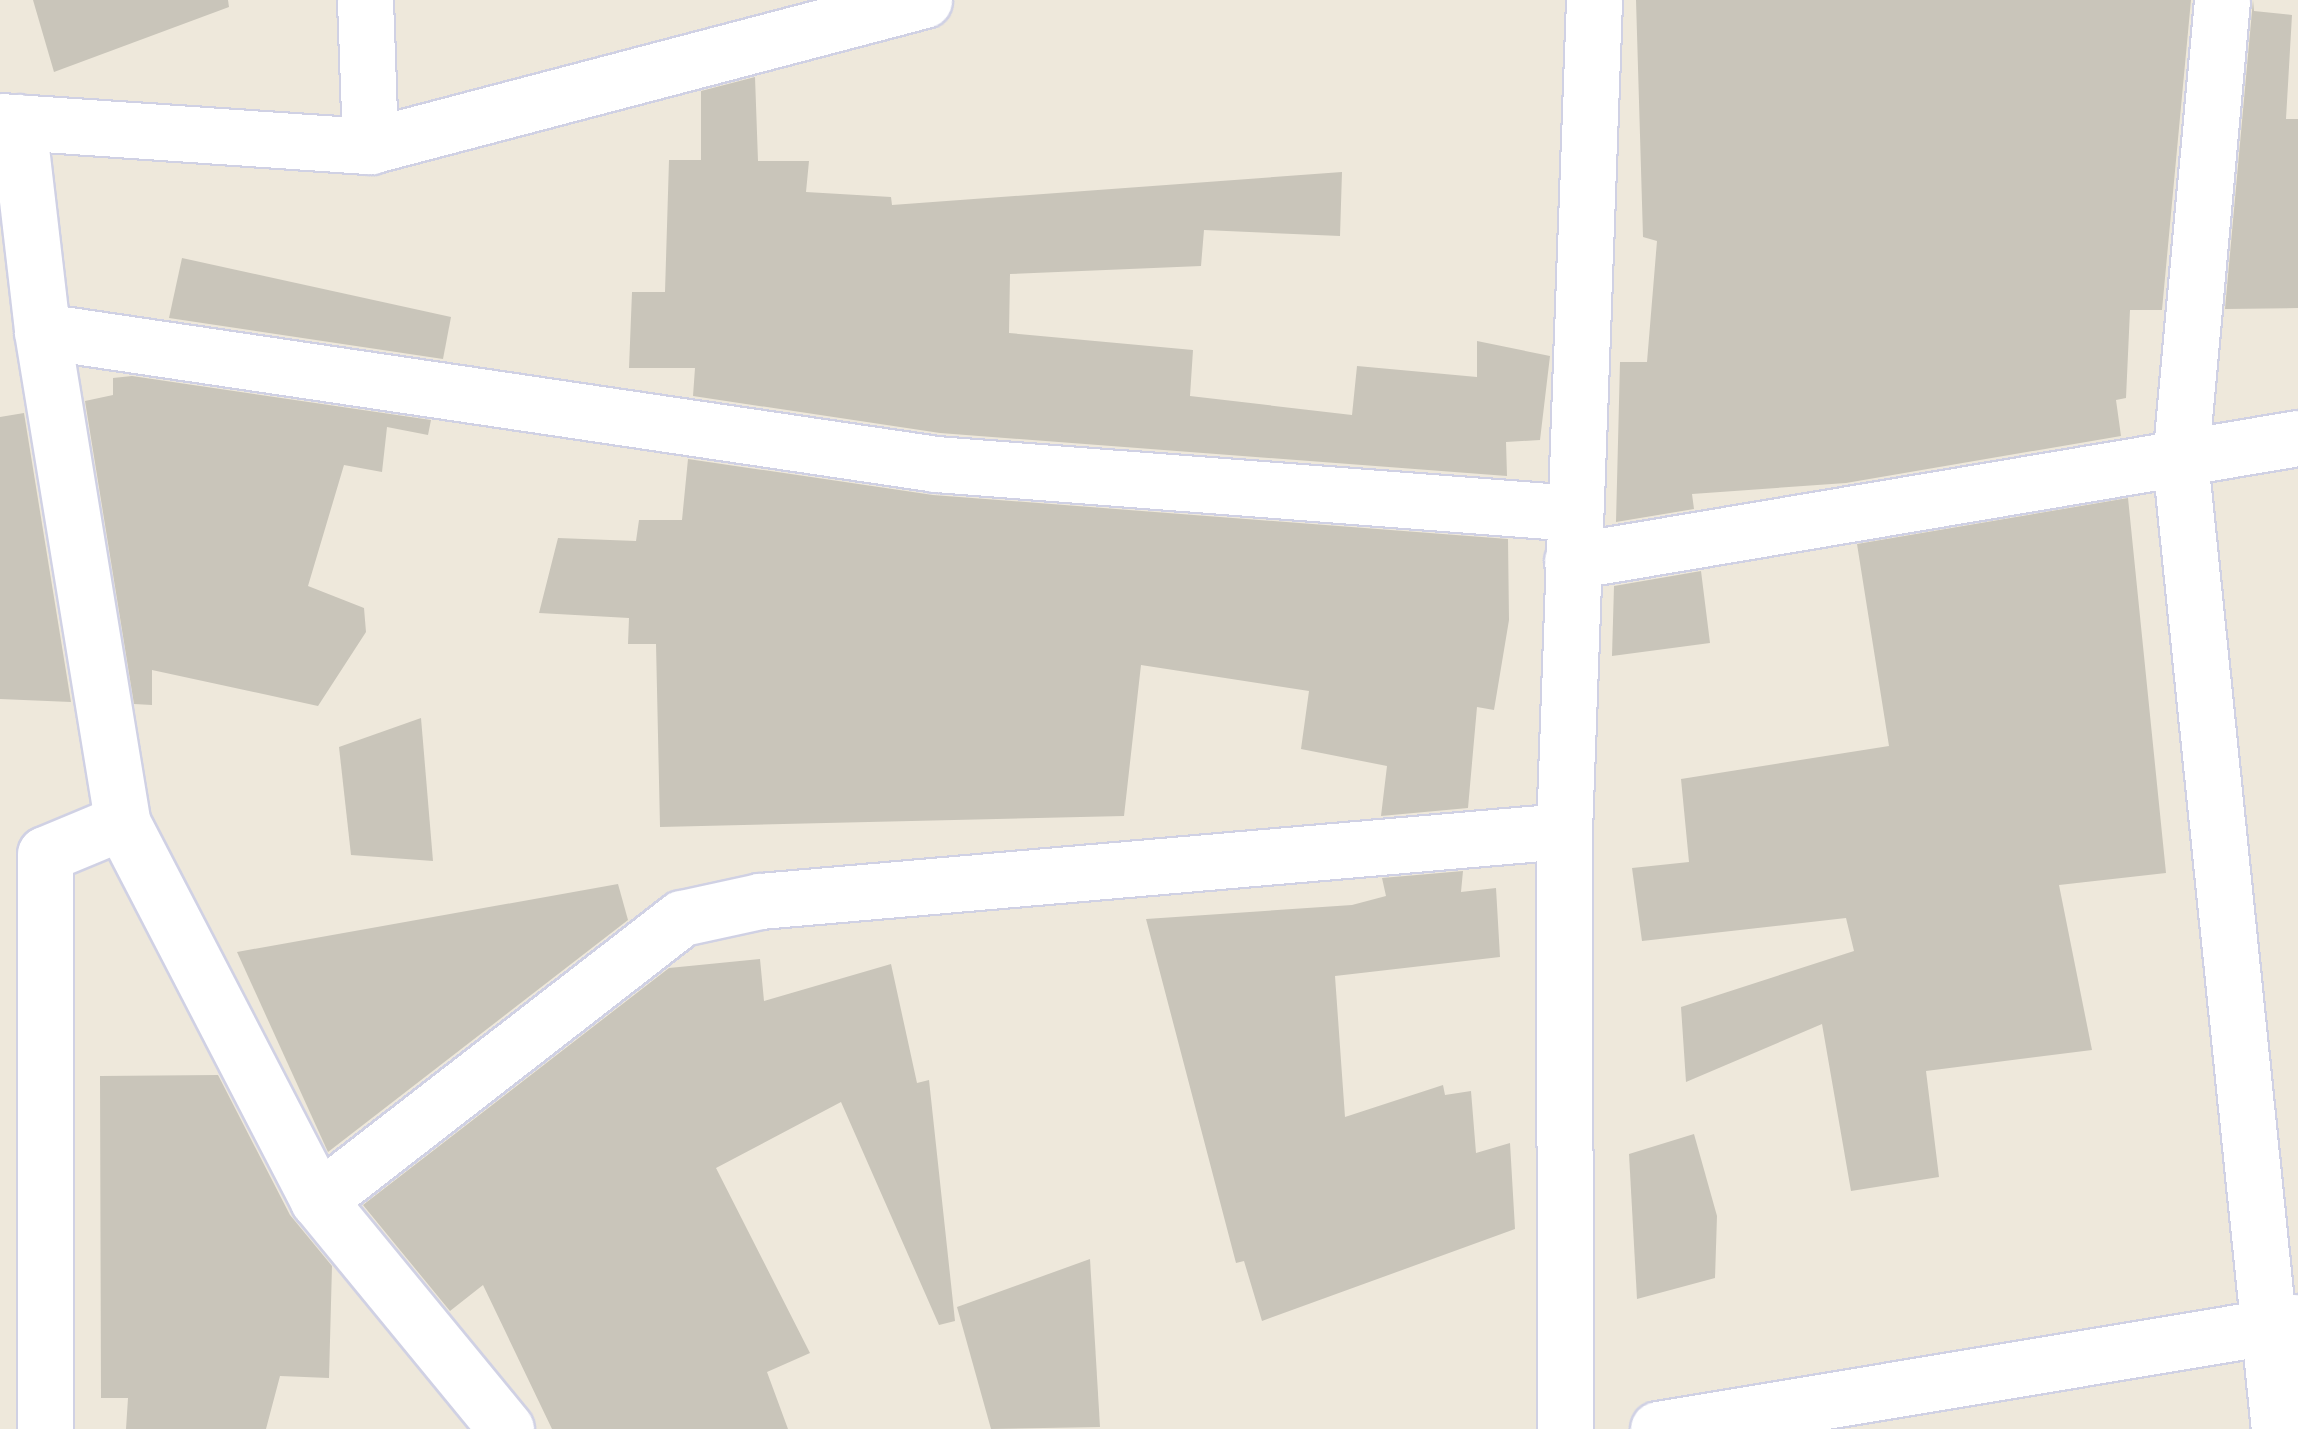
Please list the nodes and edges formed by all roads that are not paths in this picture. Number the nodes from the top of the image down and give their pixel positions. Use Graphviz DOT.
graph roads {
  1 [pos="365,0"];
  2 [pos="924,0"];
  3 [pos="1594,0"];
  4 [pos="2222,0"];
  5 [pos="9,121"];
  6 [pos="370,146"];
  7 [pos="42,332"];
  8 [pos="2298,438"];
  9 [pos="2180,460"];
  10 [pos="1573,537"];
  11 [pos="122,822"];
  12 [pos="1564,831"];
  13 [pos="23,861"];
  14 [pos="318,1200"];
  15 [pos="2283,1325"];
  16 [pos="45,1429"];
  17 [pos="506,1429"];
  18 [pos="1565,1429"];
  19 [pos="1658,1429"];
  20 [pos="2279,1429"];
  1 -- 6 [label="street"];
  2 -- 6 [label="street"];
  3 -- 10 [label="street"];
  4 -- 9 [label="street"];
  5 -- 6 [label="street"];
  5 -- 7 [label="street"];
  7 -- 10 [label="street"];
  7 -- 11 [label="street"];
  8 -- 9 [label="street"];
  9 -- 10 [label="street"];
  9 -- 15 [label="street"];
  10 -- 12 [label="street"];
  11 -- 13 [label="street"];
  11 -- 14 [label="street"];
  12 -- 14 [label="street"];
  12 -- 18 [label="street"];
  13 -- 16 [label="street"];
  14 -- 17 [label="street"];
  15 -- 19 [label="street"];
  15 -- 20 [label="street"];
}
